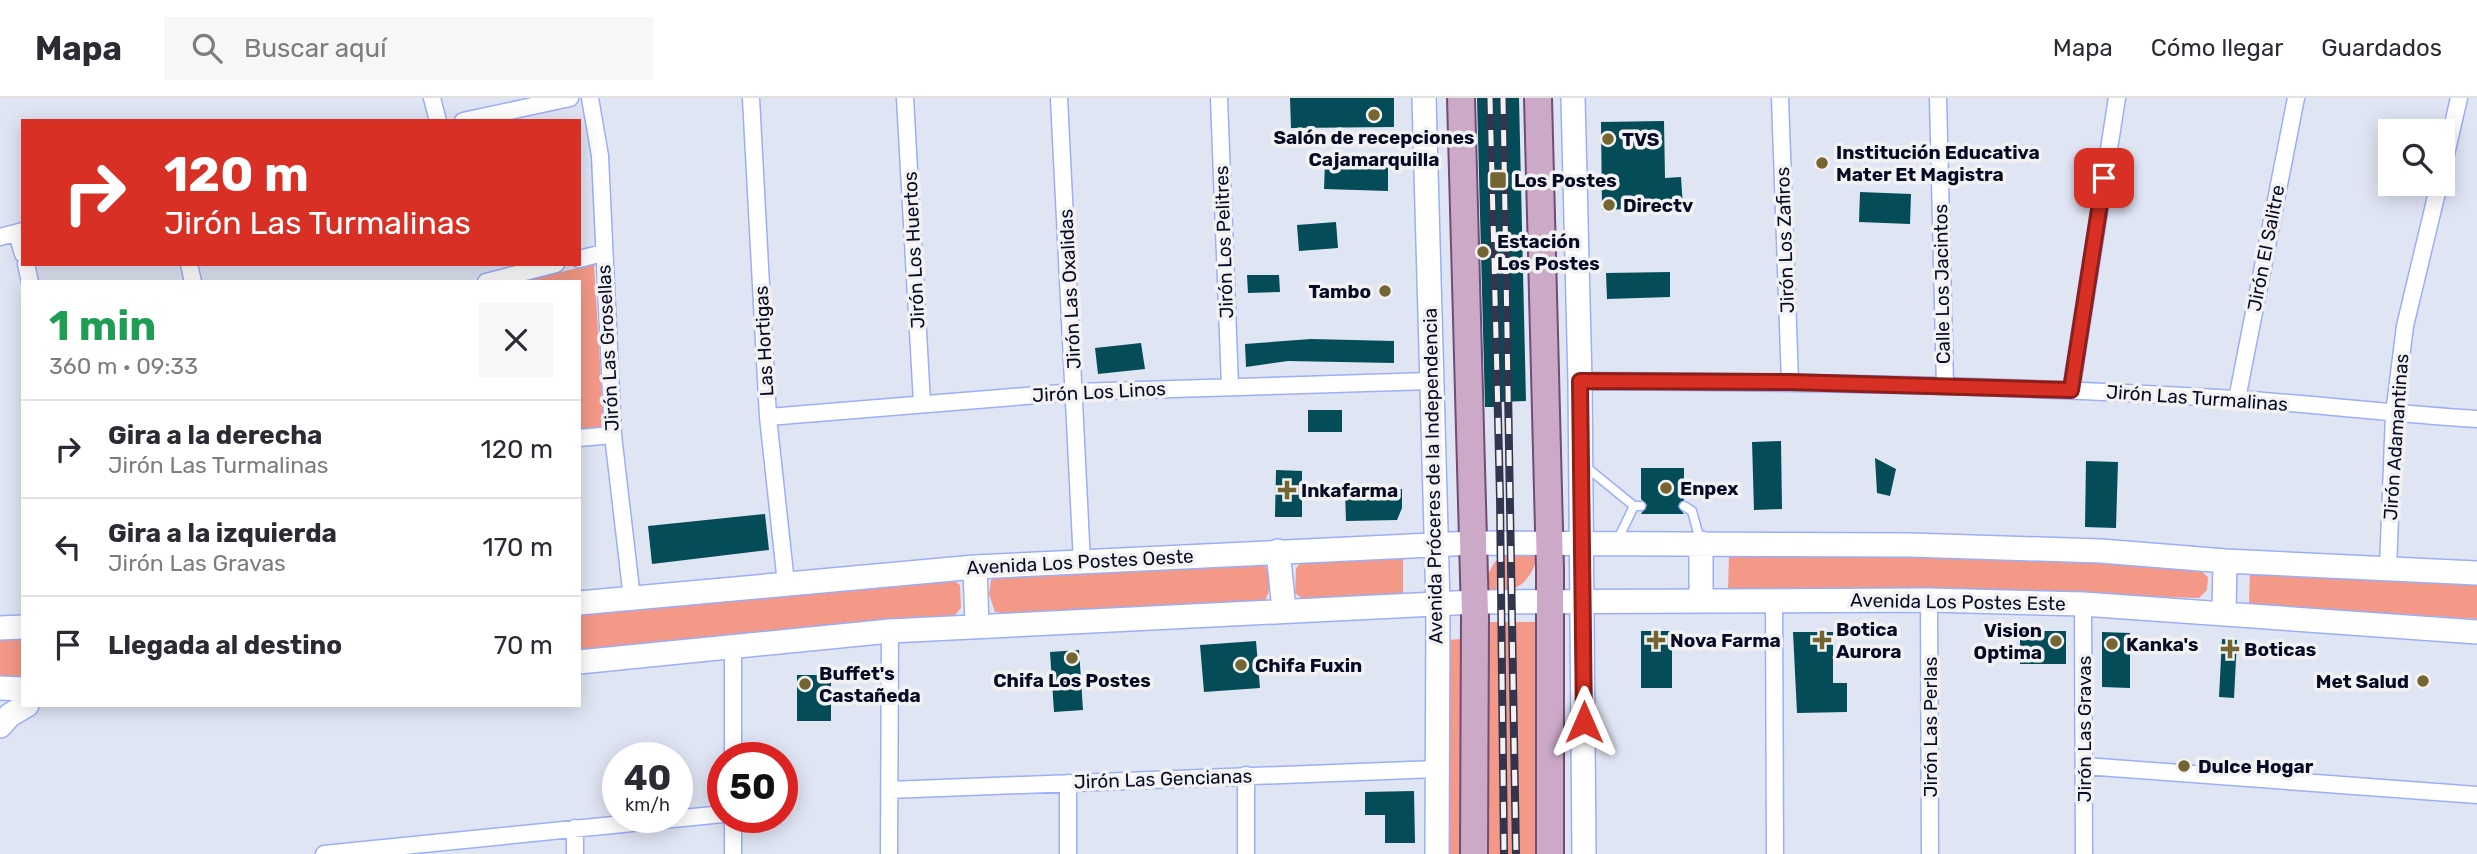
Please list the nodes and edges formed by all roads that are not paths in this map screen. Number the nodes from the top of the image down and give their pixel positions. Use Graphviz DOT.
graph roads {
  1 [pos="432,98"];
  2 [pos="570,98"];
  3 [pos="590,98"];
  4 [pos="751,98"];
  5 [pos="905,98"];
  6 [pos="1059,98"];
  7 [pos="1219,98"];
  8 [pos="1423,98"];
  9 [pos="1461,98"];
  10 [pos="1538,98"];
  11 [pos="1573,98"];
  12 [pos="1780,98"];
  13 [pos="1938,98"];
  14 [pos="2117,98"];
  15 [pos="2296,98"];
  16 [pos="2459,98"];
  17 [pos="437,119"];
  18 [pos="472,119"];
  19 [pos="2454,119"];
  20 [pos="2436,196"];
  21 [pos="20,232"];
  22 [pos="0,237"];
  23 [pos="603,253"];
  24 [pos="581,258"];
  25 [pos="548,266"];
  26 [pos="494,280"];
  27 [pos="1430,381"];
  28 [pos="1580,381"];
  29 [pos="1790,382"];
  30 [pos="1230,386"];
  31 [pos="1945,386"];
  32 [pos="2071,390"];
  33 [pos="1075,392"];
  34 [pos="2237,399"];
  35 [pos="922,402"];
  36 [pos="2394,414"];
  37 [pos="768,417"];
  38 [pos="2477,419"];
  39 [pos="613,435"];
  40 [pos="581,438"];
  41 [pos="1581,462"];
  42 [pos="1684,506"];
  43 [pos="1473,542"];
  44 [pos="1581,542"];
  45 [pos="1616,542"];
  46 [pos="1550,543"];
  47 [pos="1701,543"];
  48 [pos="1436,544"];
  49 [pos="1278,551"];
  50 [pos="2225,561"];
  51 [pos="1082,563"];
  52 [pos="975,568"];
  53 [pos="2388,569"];
  54 [pos="2477,573"];
  55 [pos="786,583"];
  56 [pos="632,598"];
  57 [pos="1929,600"];
  58 [pos="1583,601"];
  59 [pos="1701,601"];
  60 [pos="1774,601"];
  61 [pos="1475,602"];
  62 [pos="1550,602"];
  63 [pos="581,603"];
  64 [pos="1438,603"];
  65 [pos="2083,604"];
  66 [pos="1284,610"];
  67 [pos="2224,613"];
  68 [pos="977,626"];
  69 [pos="21,627"];
  70 [pos="0,628"];
  71 [pos="890,631"];
  72 [pos="2477,632"];
  73 [pos="733,647"];
  74 [pos="581,662"];
  75 [pos="0,688"];
  76 [pos="21,689"];
  77 [pos="23,707"];
  78 [pos="0,726"];
  79 [pos="733,742"];
  80 [pos="2085,766"];
  81 [pos="1437,769"];
  82 [pos="1246,775"];
  83 [pos="1068,783"];
  84 [pos="889,790"];
  85 [pos="2477,795"];
  86 [pos="707,816"];
  87 [pos="575,828"];
  88 [pos="733,833"];
  89 [pos="324,854"];
  90 [pos="575,854"];
  91 [pos="733,854"];
  92 [pos="889,854"];
  93 [pos="1069,854"];
  94 [pos="1246,854"];
  95 [pos="1437,854"];
  96 [pos="1474,854"];
  97 [pos="1550,854"];
  98 [pos="1584,854"];
  99 [pos="1774,854"];
  100 [pos="1930,854"];
  101 [pos="2084,854"];
  1 -- 17 [label="street"];
  2 -- 18 [label="street"];
  3 -- 23 [label="street, Jirón Las Grosellas"];
  4 -- 37 [label="street, Las Hortigas"];
  5 -- 35 [label="street, Jirón Los Huertos"];
  6 -- 33 [label="street, Jirón Las Oxalidas"];
  7 -- 30 [label="street, Jirón Los Pelitres"];
  8 -- 27 [label="main road, Avenida Próceres de la Independencia"];
  9 -- 43 [label="main road, Avenida Próceres de la Independencia"];
  10 -- 46 [label="main road"];
  11 -- 28 [label="main road"];
  12 -- 29 [label="street, Jirón Los Zafiros"];
  13 -- 31 [label="street, Calle Los Jacintos"];
  14 -- 32 [label="street"];
  15 -- 34 [label="street, Jirón El Salitre"];
  16 -- 19 [label="street"];
  20 -- 36 [label="street, Jirón Adamantinas"];
  21 -- 22 [label="street"];
  23 -- 24 [label="street"];
  23 -- 39 [label="street, Jirón Las Grosellas"];
  25 -- 26 [label="street"];
  27 -- 30 [label="street, Jirón Los Linos"];
  27 -- 48 [label="main road, Avenida Próceres de la Independencia"];
  28 -- 29 [label="street, Jirón Las Turmalinas"];
  28 -- 41 [label="main road"];
  29 -- 31 [label="street, Jirón Las Turmalinas"];
  30 -- 33 [label="street, Jirón Los Linos"];
  31 -- 32 [label="street, Jirón Las Turmalinas"];
  32 -- 34 [label="street, Jirón Las Turmalinas"];
  33 -- 35 [label="street, Jirón Los Linos"];
  33 -- 51 [label="street, Jirón Las Oxalidas"];
  34 -- 36 [label="street, Jirón Las Turmalinas"];
  35 -- 37 [label="street, Jirón Los Linos"];
  36 -- 38 [label="street, Jirón Las Turmalinas"];
  36 -- 53 [label="street, Jirón Adamantinas"];
  37 -- 55 [label="street, Las Hortigas"];
  39 -- 40 [label="street"];
  39 -- 56 [label="street, Jirón Las Grosellas"];
  41 -- 44 [label="main road"];
  41 -- 45 [label="lane"];
  42 -- 47 [label="lane"];
  43 -- 46 [label="main road, Avenida Los Postes Oeste"];
  43 -- 48 [label="main road, Avenida Los Postes Oeste"];
  43 -- 61 [label="main road, Avenida Próceres de la Independencia"];
  44 -- 45 [label="main road"];
  44 -- 46 [label="main road, Avenida Los Postes Oeste"];
  44 -- 58 [label="main road"];
  45 -- 47 [label="main road"];
  46 -- 62 [label="main road"];
  47 -- 50 [label="main road"];
  47 -- 59 [label="main road"];
  48 -- 49 [label="main road, Avenida Los Postes Oeste"];
  48 -- 64 [label="main road, Avenida Próceres de la Independencia"];
  49 -- 51 [label="main road, Avenida Los Postes Oeste"];
  49 -- 66 [label="main road"];
  50 -- 53 [label="main road"];
  50 -- 67 [label="main road"];
  51 -- 52 [label="main road, Avenida Los Postes Oeste"];
  52 -- 55 [label="main road, Avenida Los Postes Oeste"];
  52 -- 68 [label="main road"];
  53 -- 54 [label="main road"];
  55 -- 56 [label="main road, Avenida Los Postes Oeste"];
  56 -- 63 [label="main road, Avenida Los Postes Oeste"];
  57 -- 60 [label="main road, Avenida Los Postes Este"];
  57 -- 65 [label="main road, Avenida Los Postes Este"];
  57 -- 100 [label="street, Jirón Las Perlas"];
  58 -- 59 [label="main road, Avenida Los Postes Este"];
  58 -- 62 [label="main road, Avenida Los Postes Este"];
  58 -- 98 [label="main road"];
  59 -- 60 [label="main road, Avenida Los Postes Este"];
  60 -- 99 [label="street"];
  61 -- 62 [label="main road, Avenida Los Postes Este"];
  61 -- 64 [label="main road, Avenida Los Postes Este"];
  61 -- 96 [label="main road, Avenida Próceres de la Independencia"];
  62 -- 97 [label="main road"];
  64 -- 66 [label="main road"];
  64 -- 81 [label="main road, Avenida Próceres de la Independencia"];
  65 -- 67 [label="main road, Avenida Los Postes Este"];
  65 -- 80 [label="street, Jirón Las Gravas"];
  66 -- 68 [label="main road"];
  67 -- 72 [label="main road, Avenida Los Postes Este"];
  68 -- 71 [label="main road"];
  69 -- 70 [label="main road"];
  71 -- 73 [label="main road"];
  71 -- 84 [label="street"];
  73 -- 74 [label="main road"];
  73 -- 79 [label="street"];
  75 -- 76 [label="main road"];
  77 -- 78 [label="main road"];
  80 -- 85 [label="street"];
  80 -- 101 [label="street, Jirón Las Gravas"];
  81 -- 82 [label="street, Jirón Las Gencianas"];
  81 -- 95 [label="main road, Avenida Próceres de la Independencia"];
  82 -- 83 [label="street, Jirón Las Gencianas"];
  82 -- 94 [label="street"];
  83 -- 84 [label="street, Jirón Las Gencianas"];
  83 -- 93 [label="street"];
  84 -- 92 [label="street"];
  86 -- 87 [label="street"];
  87 -- 89 [label="street"];
  87 -- 90 [label="street"];
  88 -- 91 [label="street"];
}
